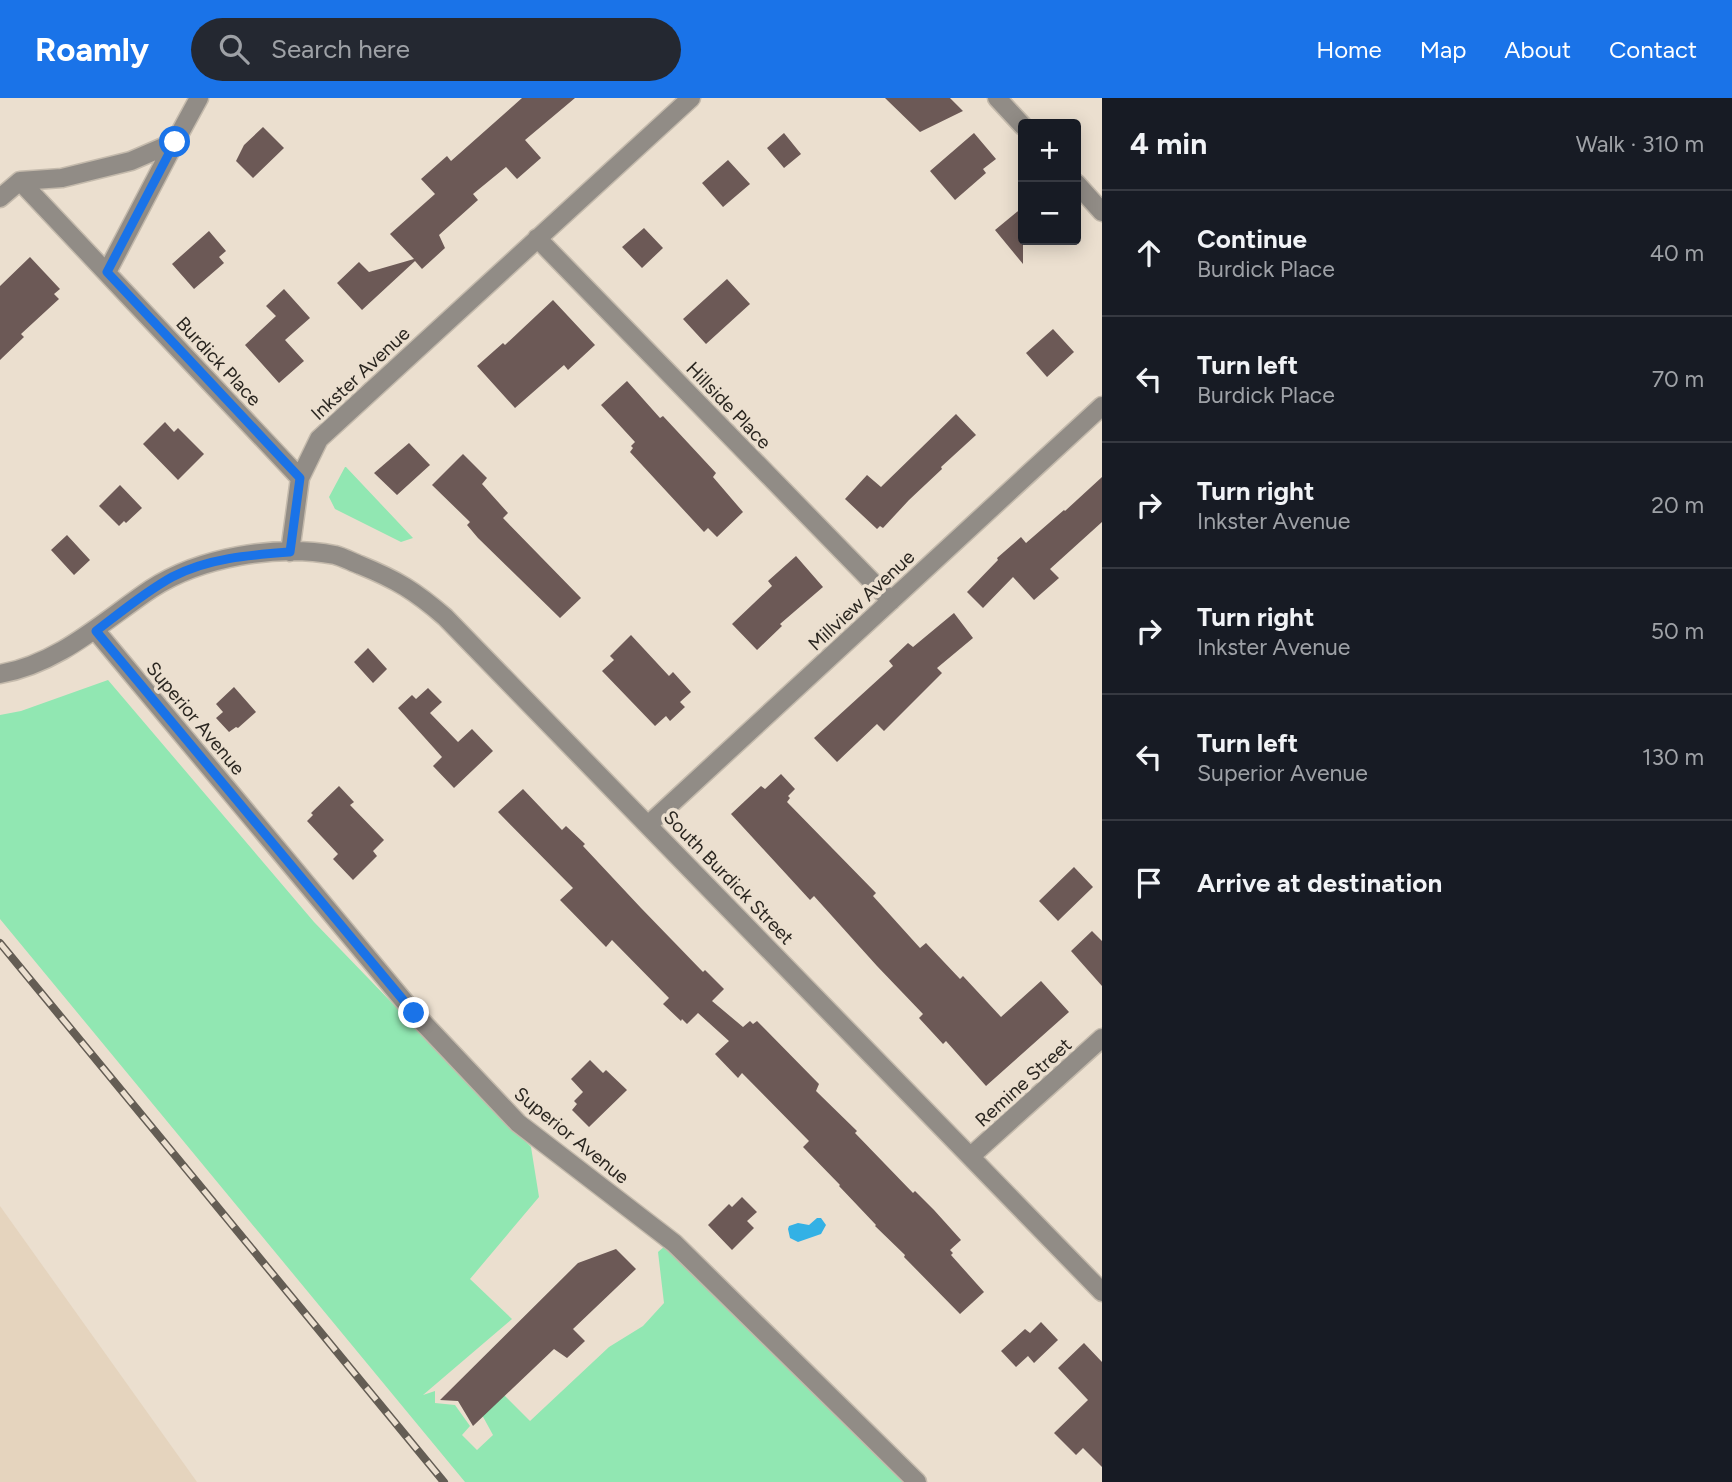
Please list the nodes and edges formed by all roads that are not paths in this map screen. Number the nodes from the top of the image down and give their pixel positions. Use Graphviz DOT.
graph roads {
  1 [pos="199,98"];
  2 [pos="691,98"];
  3 [pos="997,98"];
  4 [pos="1018,121"];
  5 [pos="175,142"];
  6 [pos="20,181"];
  7 [pos="1081,189"];
  8 [pos="0,198"];
  9 [pos="1102,212"];
  10 [pos="537,238"];
  11 [pos="107,272"];
  12 [pos="1102,406"];
  13 [pos="300,478"];
  14 [pos="290,552"];
  15 [pos="891,601"];
  16 [pos="96,631"];
  17 [pos="0,674"];
  18 [pos="648,825"];
  19 [pos="1102,1038"];
  20 [pos="971,1156"];
  21 [pos="1102,1292"];
  22 [pos="917,1482"];
  1 -- 5 [label="street"];
  2 -- 10 [label="street, Inkster Avenue"];
  3 -- 4 [label="street"];
  5 -- 6 [label="street"];
  5 -- 11 [label="street"];
  6 -- 8 [label="street"];
  6 -- 11 [label="street, Burdick Place"];
  7 -- 9 [label="street"];
  10 -- 13 [label="street, Inkster Avenue"];
  10 -- 15 [label="street, Hillside Place"];
  11 -- 13 [label="street, Burdick Place"];
  12 -- 15 [label="street, Millview Avenue"];
  13 -- 14 [label="street, Inkster Avenue"];
  14 -- 16 [label="street"];
  14 -- 18 [label="street, South Burdick Street"];
  15 -- 18 [label="street, Millview Avenue"];
  16 -- 17 [label="street"];
  16 -- 22 [label="street, Superior Avenue"];
  18 -- 20 [label="street, South Burdick Street"];
  19 -- 20 [label="street, Remine Street"];
  20 -- 21 [label="street, South Burdick Street"];
}
